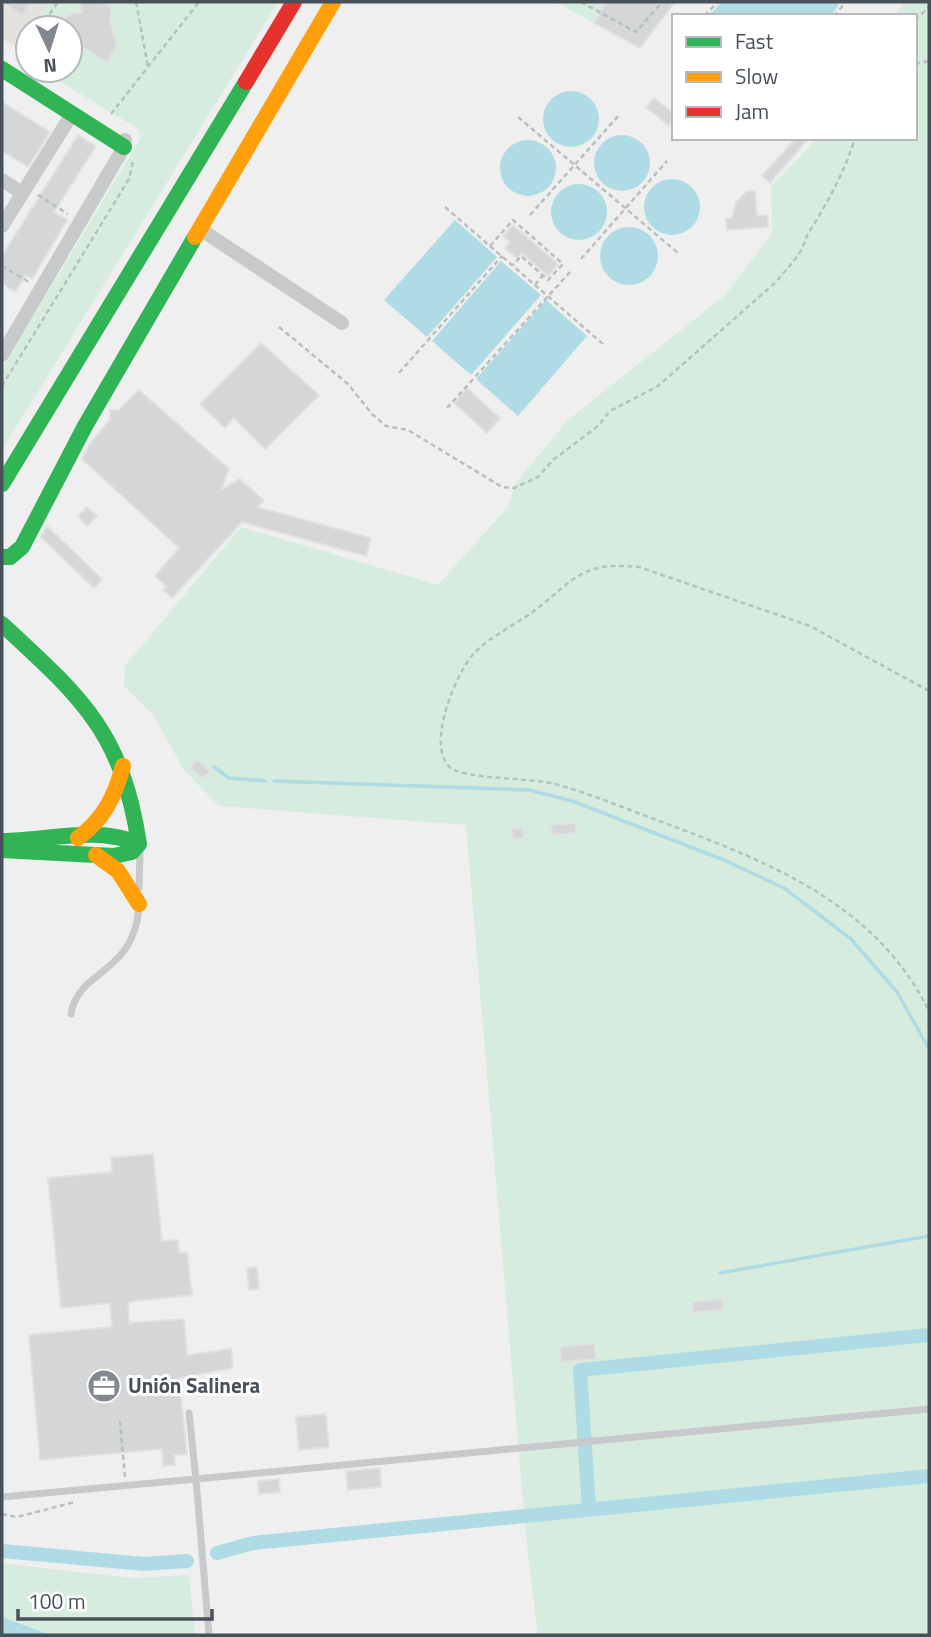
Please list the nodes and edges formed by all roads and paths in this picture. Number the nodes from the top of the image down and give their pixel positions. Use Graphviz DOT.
graph roads {
  1 [pos="136,2"];
  2 [pos="199,2"];
  3 [pos="294,2"];
  4 [pos="333,2"];
  5 [pos="581,2"];
  6 [pos="662,2"];
  7 [pos="2,58"];
  8 [pos="148,67"];
  9 [pos="2,69"];
  10 [pos="72,114"];
  11 [pos="111,114"];
  12 [pos="620,114"];
  13 [pos="519,117"];
  14 [pos="122,140"];
  15 [pos="854,140"];
  16 [pos="667,161"];
  17 [pos="575,166"];
  18 [pos="2,180"];
  19 [pos="24,190"];
  20 [pos="445,207"];
  21 [pos="625,209"];
  22 [pos="71,215"];
  23 [pos="530,215"];
  24 [pos="2,226"];
  25 [pos="200,229"];
  26 [pos="490,246"];
  27 [pos="678,253"];
  28 [pos="502,256"];
  29 [pos="581,259"];
  30 [pos="2,265"];
  31 [pos="513,265"];
  32 [pos="571,271"];
  33 [pos="543,275"];
  34 [pos="535,285"];
  35 [pos="40,290"];
  36 [pos="547,295"];
  37 [pos="342,323"];
  38 [pos="279,327"];
  39 [pos="90,338"];
  40 [pos="603,344"];
  41 [pos="2,355"];
  42 [pos="399,373"];
  43 [pos="2,386"];
  44 [pos="447,408"];
  45 [pos="27,440"];
  46 [pos="2,475"];
  47 [pos="2,484"];
  48 [pos="2,502"];
  49 [pos="2,557"];
  50 [pos="2,624"];
  51 [pos="929,691"];
  52 [pos="123,766"];
  53 [pos="78,838"];
  54 [pos="2,841"];
  55 [pos="139,844"];
  56 [pos="2,850"];
  57 [pos="96,855"];
  58 [pos="139,904"];
  59 [pos="929,1011"];
  60 [pos="71,1014"];
  61 [pos="929,1409"];
  62 [pos="189,1413"];
  63 [pos="120,1421"];
  64 [pos="125,1478"];
  65 [pos="195,1479"];
  66 [pos="2,1497"];
  67 [pos="84,1500"];
  68 [pos="2,1514"];
  69 [pos="209,1635"];
  1 -- 8 [label="path"];
  2 -- 8 [label="path"];
  3 -- 39 [label="main road"];
  4 -- 25 [label="main road"];
  5 -- 6 [label="path"];
  7 -- 14 [label="street"];
  8 -- 11 [label="path"];
  9 -- 10 [label="main road"];
  10 -- 14 [label="main road"];
  10 -- 19 [label="street"];
  12 -- 17 [label="path"];
  13 -- 17 [label="path"];
  14 -- 35 [label="street"];
  14 -- 43 [label="path"];
  15 -- 38 [label="path"];
  16 -- 21 [label="path"];
  17 -- 21 [label="path"];
  17 -- 23 [label="path"];
  18 -- 19 [label="street"];
  19 -- 22 [label="path"];
  19 -- 24 [label="street"];
  20 -- 26 [label="path"];
  21 -- 27 [label="path"];
  21 -- 29 [label="path"];
  25 -- 37 [label="street"];
  25 -- 49 [label="main road"];
  26 -- 28 [label="path"];
  26 -- 33 [label="path"];
  28 -- 31 [label="path"];
  28 -- 42 [label="path"];
  30 -- 35 [label="path"];
  31 -- 33 [label="path"];
  31 -- 34 [label="path"];
  32 -- 36 [label="path"];
  33 -- 34 [label="path"];
  34 -- 36 [label="path"];
  35 -- 41 [label="street"];
  36 -- 40 [label="path"];
  36 -- 44 [label="path"];
  39 -- 45 [label="main road"];
  39 -- 48 [label="main road"];
  45 -- 46 [label="main road"];
  45 -- 47 [label="main road"];
  50 -- 52 [label="main road"];
  51 -- 59 [label="path"];
  52 -- 53 [label="main road"];
  52 -- 55 [label="main road"];
  53 -- 54 [label="main road"];
  53 -- 55 [label="main road"];
  55 -- 57 [label="main road"];
  55 -- 58 [label="lane"];
  56 -- 57 [label="main road"];
  57 -- 58 [label="main road"];
  58 -- 60 [label="lane"];
  61 -- 65 [label="lane"];
  62 -- 65 [label="lane"];
  63 -- 64 [label="path"];
  65 -- 66 [label="lane"];
  65 -- 69 [label="lane"];
  67 -- 68 [label="path"];
}
